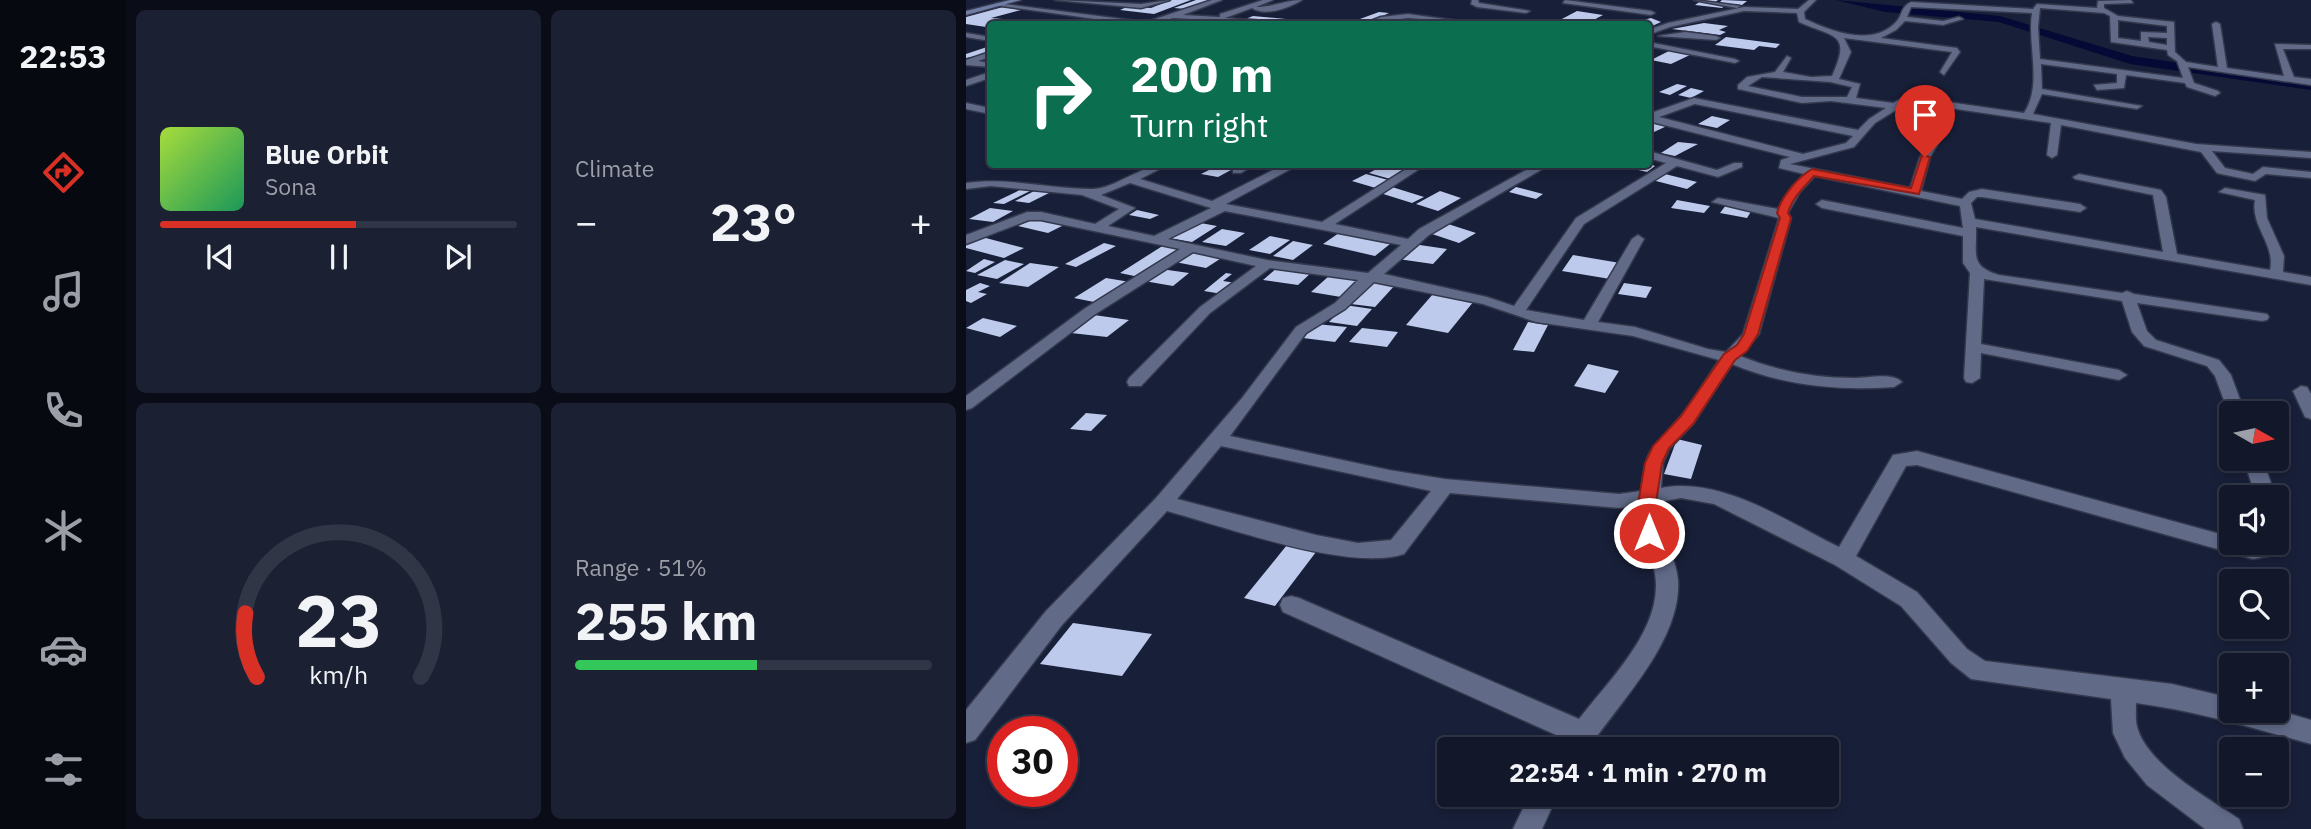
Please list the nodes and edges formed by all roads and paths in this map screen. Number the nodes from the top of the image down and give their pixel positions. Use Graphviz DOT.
graph roads {
  1 [pos="1017,0"];
  2 [pos="1058,0"];
  3 [pos="1167,0"];
  4 [pos="1219,0"];
  5 [pos="1270,0"];
  6 [pos="1299,0"];
  7 [pos="1475,0"];
  8 [pos="1612,0"];
  9 [pos="1621,0"];
  10 [pos="1697,0"];
  11 [pos="1813,0"];
  12 [pos="1565,2"];
  13 [pos="2132,2"];
  14 [pos="997,5"];
  15 [pos="2038,5"];
  16 [pos="1248,8"];
  17 [pos="1744,9"];
  18 [pos="2103,10"];
  19 [pos="1526,11"];
  20 [pos="1800,11"];
  21 [pos="966,13"];
  22 [pos="1651,13"];
  23 [pos="1904,13"];
  24 [pos="1173,16"];
  25 [pos="1413,16"];
  26 [pos="2115,18"];
  27 [pos="1959,19"];
  28 [pos="1213,20"];
  29 [pos="1122,21"];
  30 [pos="1156,21"];
  31 [pos="1210,21"];
  32 [pos="1230,21"];
  33 [pos="1375,21"];
  34 [pos="1402,21"];
  35 [pos="1445,21"];
  36 [pos="1686,22"];
  37 [pos="2216,24"];
  38 [pos="1652,32"];
  39 [pos="1652,34"];
  40 [pos="966,35"];
  41 [pos="1836,35"];
  42 [pos="2172,36"];
  43 [pos="987,38"];
  44 [pos="1716,38"];
  45 [pos="1870,38"];
  46 [pos="1652,45"];
  47 [pos="2145,46"];
  48 [pos="2311,47"];
  49 [pos="1668,48"];
  50 [pos="2171,48"];
  51 [pos="987,55"];
  52 [pos="1652,56"];
  53 [pos="1787,58"];
  54 [pos="1735,61"];
  55 [pos="2038,61"];
  56 [pos="987,65"];
  57 [pos="2223,69"];
  58 [pos="2122,71"];
  59 [pos="2185,71"];
  60 [pos="1944,72"];
  61 [pos="1777,75"];
  62 [pos="987,76"];
  63 [pos="1830,79"];
  64 [pos="2290,79"];
  65 [pos="2311,82"];
  66 [pos="966,83"];
  67 [pos="2097,87"];
  68 [pos="2038,91"];
  69 [pos="2215,93"];
  70 [pos="1850,101"];
  71 [pos="966,106"];
  72 [pos="1892,106"];
  73 [pos="2137,106"];
  74 [pos="987,109"];
  75 [pos="1652,116"];
  76 [pos="1652,116"];
  77 [pos="2027,116"];
  78 [pos="2056,122"];
  79 [pos="1945,124"];
  80 [pos="1860,134"];
  81 [pos="2198,147"];
  82 [pos="1652,155"];
  83 [pos="2052,155"];
  84 [pos="2311,155"];
  85 [pos="1801,157"];
  86 [pos="1675,162"];
  87 [pos="1738,165"];
  88 [pos="1157,168"];
  89 [pos="1243,168"];
  90 [pos="1288,168"];
  91 [pos="1416,168"];
  92 [pos="1539,168"];
  93 [pos="1237,171"];
  94 [pos="1812,172"];
  95 [pos="2311,175"];
  96 [pos="2079,177"];
  97 [pos="1132,180"];
  98 [pos="966,186"];
  99 [pos="1915,192"];
  100 [pos="2225,192"];
  101 [pos="1082,193"];
  102 [pos="1718,202"];
  103 [pos="1965,203"];
  104 [pos="1822,204"];
  105 [pos="1219,206"];
  106 [pos="2080,208"];
  107 [pos="1782,213"];
  108 [pos="1324,226"];
  109 [pos="1968,227"];
  110 [pos="1095,229"];
  111 [pos="1638,239"];
  112 [pos="966,240"];
  113 [pos="1153,241"];
  114 [pos="1408,243"];
  115 [pos="1191,248"];
  116 [pos="2171,257"];
  117 [pos="1267,264"];
  118 [pos="1977,273"];
  119 [pos="2275,275"];
  120 [pos="1371,278"];
  121 [pos="2311,281"];
  122 [pos="2127,295"];
  123 [pos="1518,311"];
  124 [pos="2262,317"];
  125 [pos="1589,324"];
  126 [pos="1974,347"];
  127 [pos="1729,357"];
  128 [pos="2119,375"];
  129 [pos="1972,378"];
  130 [pos="1894,382"];
  131 [pos="1135,383"];
  132 [pos="2301,391"];
  133 [pos="2232,401"];
  134 [pos="966,404"];
  135 [pos="2311,413"];
  136 [pos="1217,439"];
  137 [pos="1445,486"];
  138 [pos="1650,497"];
  139 [pos="1163,503"];
  140 [pos="2219,542"];
  141 [pos="1843,559"];
  142 [pos="1291,605"];
  143 [pos="2123,690"];
  144 [pos="2219,707"];
  145 [pos="2279,723"];
  146 [pos="966,731"];
  147 [pos="2311,732"];
  148 [pos="1570,737"];
  149 [pos="1581,737"];
  150 [pos="1538,807"];
  151 [pos="1527,829"];
  152 [pos="2229,829"];
  1 -- 14 [label="main road"];
  2 -- 3 [label="street"];
  4 -- 24 [label="street"];
  5 -- 16 [label="street"];
  6 -- 16 [label="street"];
  7 -- 19 [label="street"];
  8 -- 9 [label="street"];
  9 -- 22 [label="street"];
  10 -- 17 [label="street"];
  11 -- 20 [label="street"];
  12 -- 22 [label="street"];
  13 -- 18 [label="street"];
  14 -- 21 [label="main road"];
  14 -- 29 [label="street"];
  15 -- 18 [label="street"];
  15 -- 23 [label="street"];
  15 -- 55 [label="street"];
  16 -- 28 [label="street"];
  17 -- 20 [label="street"];
  17 -- 36 [label="street"];
  18 -- 26 [label="street"];
  20 -- 41 [label="street"];
  22 -- 36 [label="street"];
  23 -- 27 [label="street"];
  23 -- 45 [label="street"];
  24 -- 28 [label="street"];
  24 -- 30 [label="street"];
  25 -- 33 [label="street"];
  25 -- 34 [label="street"];
  25 -- 35 [label="street"];
  26 -- 42 [label="street"];
  26 -- 47 [label="street"];
  28 -- 31 [label="street"];
  28 -- 32 [label="street"];
  36 -- 38 [label="street"];
  37 -- 57 [label="street"];
  39 -- 44 [label="street"];
  40 -- 43 [label="street"];
  41 -- 45 [label="street"];
  41 -- 63 [label="street"];
  42 -- 47 [label="street"];
  42 -- 50 [label="street"];
  45 -- 60 [label="street"];
  46 -- 49 [label="street"];
  47 -- 50 [label="street"];
  48 -- 64 [label="street"];
  49 -- 52 [label="street"];
  49 -- 54 [label="street"];
  50 -- 59 [label="street"];
  51 -- 56 [label="street"];
  53 -- 61 [label="street"];
  55 -- 58 [label="street"];
  55 -- 68 [label="street"];
  57 -- 59 [label="street"];
  57 -- 64 [label="street"];
  58 -- 59 [label="street"];
  58 -- 67 [label="street"];
  59 -- 69 [label="street"];
  61 -- 63 [label="street"];
  61 -- 70 [label="street"];
  62 -- 66 [label="street"];
  63 -- 70 [label="street"];
  64 -- 65 [label="street"];
  68 -- 73 [label="street"];
  68 -- 77 [label="street"];
  70 -- 72 [label="street"];
  71 -- 74 [label="street"];
  72 -- 77 [label="street"];
  72 -- 80 [label="street"];
  75 -- 80 [label="street"];
  76 -- 85 [label="street"];
  77 -- 78 [label="street"];
  78 -- 81 [label="street"];
  78 -- 83 [label="street"];
  79 -- 99 [label="street"];
  80 -- 85 [label="street"];
  81 -- 84 [label="street"];
  81 -- 95 [label="street"];
  82 -- 86 [label="street"];
  85 -- 94 [label="street"];
  86 -- 87 [label="street"];
  86 -- 123 [label="street"];
  88 -- 97 [label="street"];
  89 -- 93 [label="street"];
  90 -- 105 [label="street"];
  91 -- 108 [label="street"];
  92 -- 114 [label="street"];
  94 -- 99 [label="street"];
  94 -- 107 [label="street"];
  96 -- 116 [label="street"];
  97 -- 101 [label="street"];
  97 -- 105 [label="street"];
  98 -- 101 [label="street"];
  99 -- 103 [label="street"];
  100 -- 119 [label="street"];
  101 -- 110 [label="street"];
  102 -- 107 [label="street"];
  103 -- 106 [label="street"];
  103 -- 109 [label="street"];
  104 -- 109 [label="street"];
  105 -- 108 [label="street"];
  105 -- 113 [label="street"];
  107 -- 127 [label="street"];
  108 -- 114 [label="street"];
  109 -- 116 [label="street"];
  109 -- 118 [label="street"];
  110 -- 112 [label="street"];
  110 -- 113 [label="street"];
  111 -- 125 [label="street"];
  113 -- 115 [label="street"];
  114 -- 120 [label="street"];
  115 -- 117 [label="street"];
  115 -- 134 [label="street"];
  116 -- 119 [label="street"];
  117 -- 120 [label="street"];
  117 -- 131 [label="street"];
  118 -- 122 [label="street"];
  118 -- 126 [label="street"];
  119 -- 121 [label="street"];
  120 -- 123 [label="street"];
  120 -- 136 [label="street"];
  122 -- 124 [label="street"];
  122 -- 133 [label="street"];
  123 -- 125 [label="street"];
  125 -- 127 [label="street"];
  126 -- 128 [label="street"];
  126 -- 129 [label="street"];
  127 -- 130 [label="street"];
  127 -- 138 [label="street"];
  132 -- 135 [label="street"];
  136 -- 137 [label="street"];
  136 -- 139 [label="street"];
  137 -- 138 [label="street"];
  137 -- 139 [label="street"];
  138 -- 141 [label="street"];
  138 -- 149 [label="street"];
  139 -- 146 [label="street"];
  140 -- 141 [label="street"];
  141 -- 143 [label="street"];
  142 -- 148 [label="street"];
  143 -- 144 [label="street"];
  143 -- 152 [label="street"];
  145 -- 147 [label="street"];
  150 -- 151 [label="street"];
}
